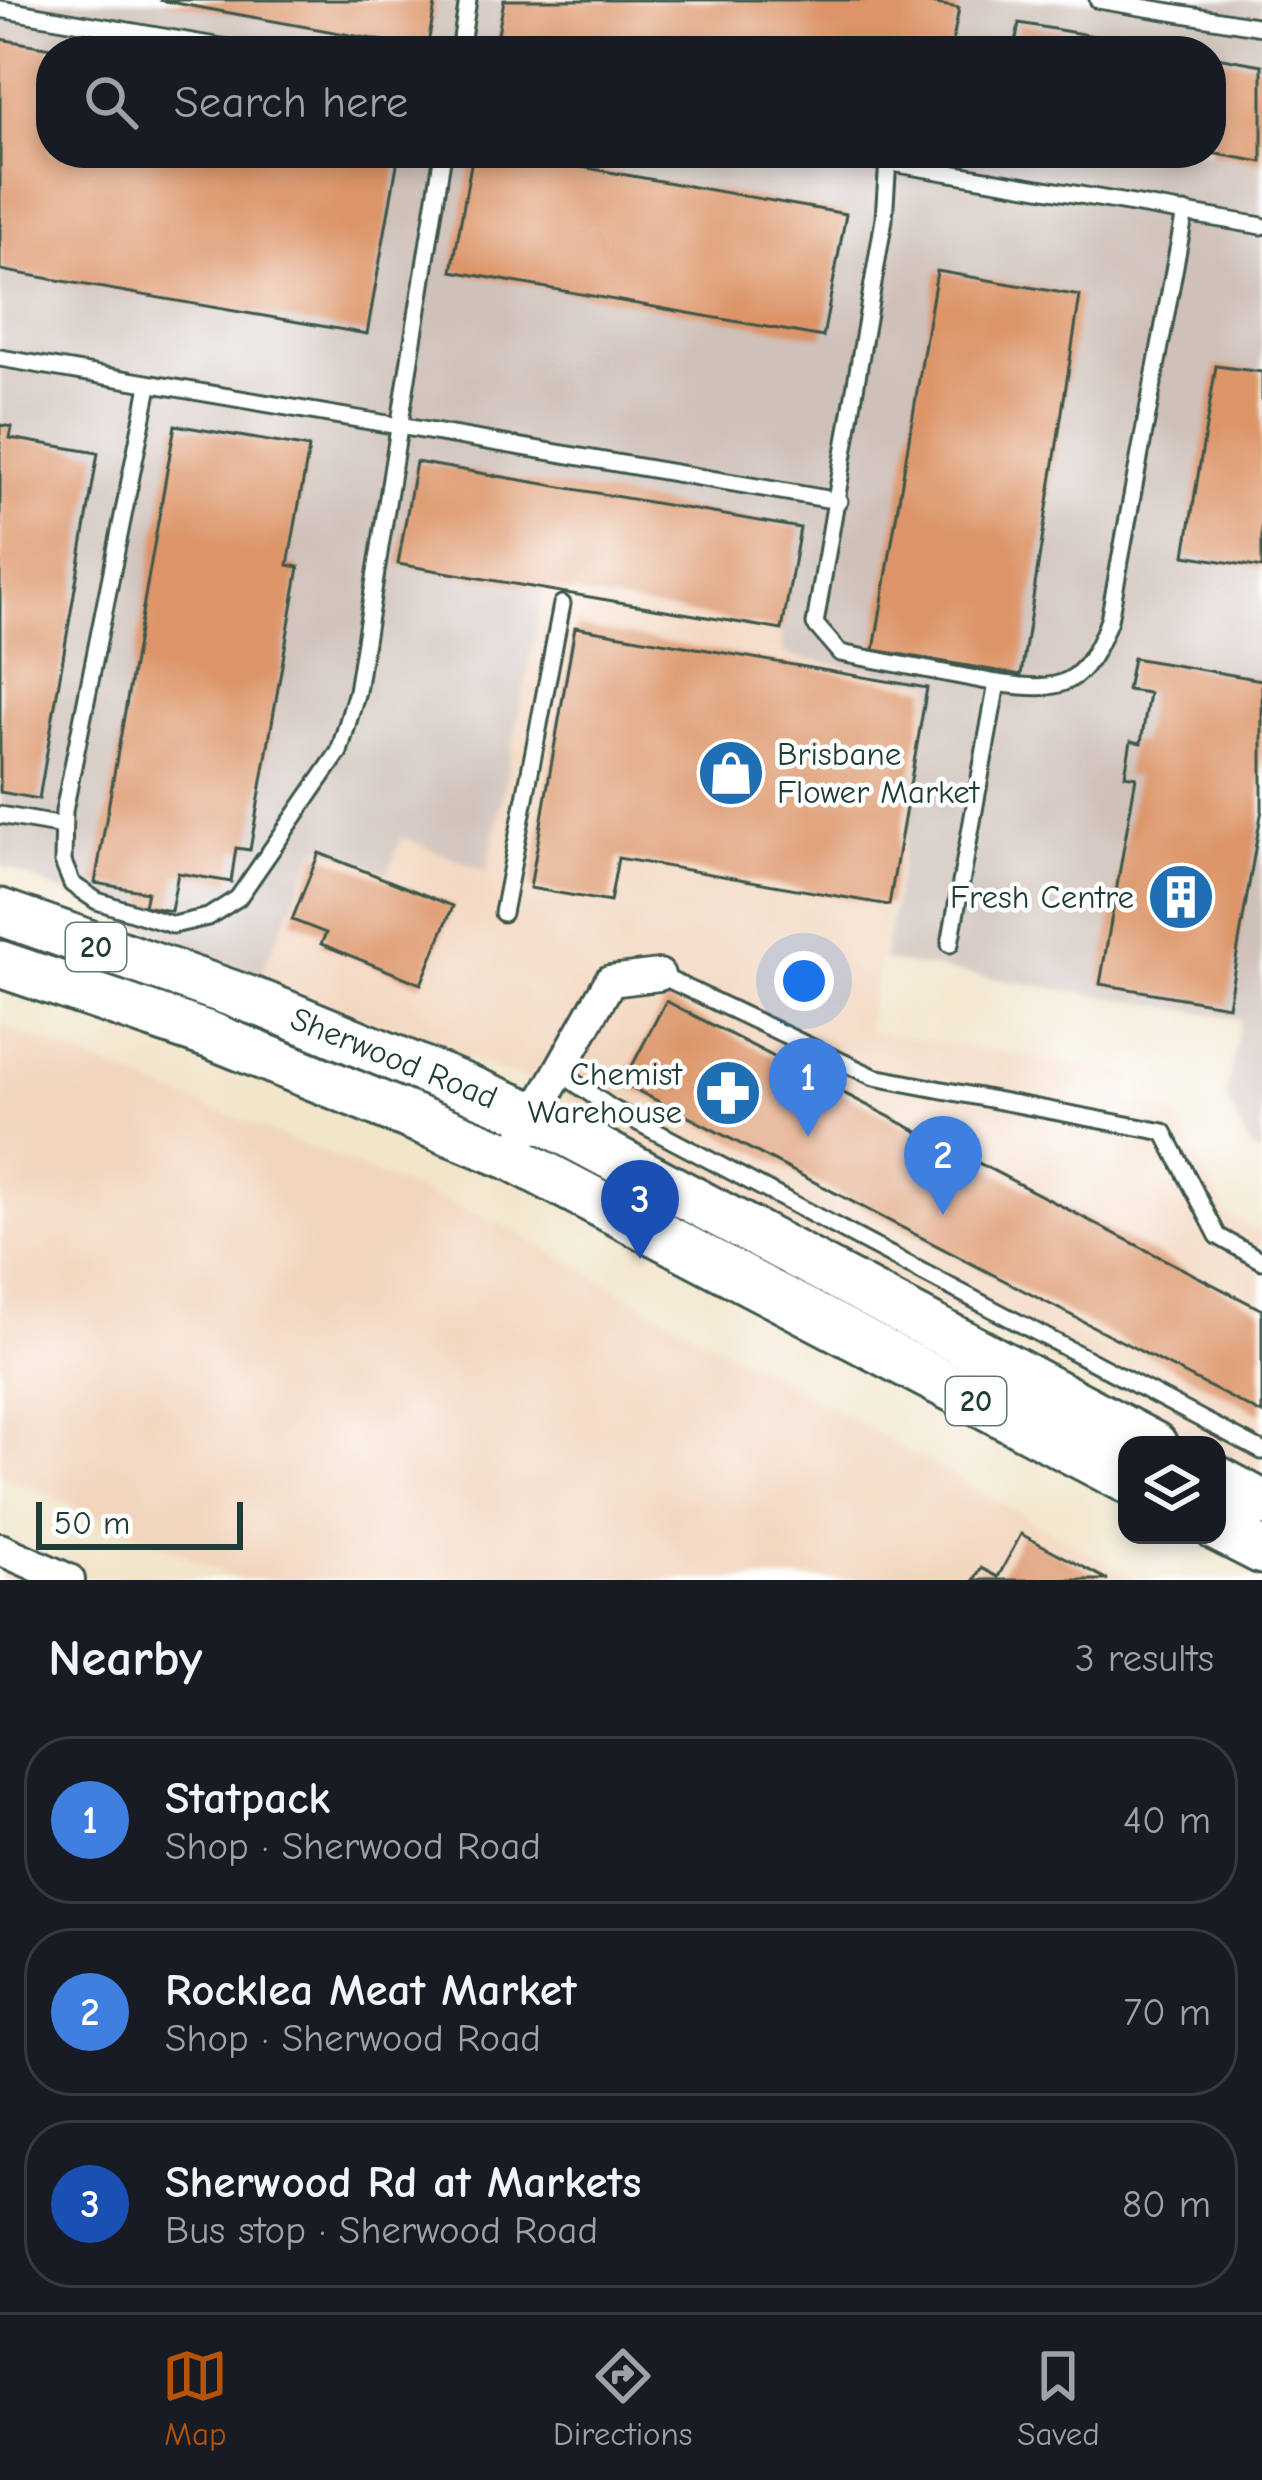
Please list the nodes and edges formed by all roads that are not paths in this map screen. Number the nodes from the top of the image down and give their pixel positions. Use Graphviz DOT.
graph roads {
  1 [pos="468,0"];
  2 [pos="1098,0"];
  3 [pos="0,9"];
  4 [pos="1262,28"];
  5 [pos="158,36"];
  6 [pos="462,36"];
  7 [pos="440,168"];
  8 [pos="887,168"];
  9 [pos="934,168"];
  10 [pos="1185,212"];
  11 [pos="1262,226"];
  12 [pos="0,358"];
  13 [pos="149,386"];
  14 [pos="397,429"];
  15 [pos="839,501"];
  16 [pos="562,604"];
  17 [pos="997,683"];
  18 [pos="0,815"];
  19 [pos="63,826"];
  20 [pos="0,912"];
  21 [pos="503,913"];
  22 [pos="950,944"];
  23 [pos="0,964"];
  24 [pos="658,975"];
  25 [pos="558,1071"];
  26 [pos="532,1114"];
  27 [pos="512,1157"];
  28 [pos="1262,1262"];
  29 [pos="1137,1436"];
  30 [pos="1255,1447"];
  31 [pos="1118,1475"];
  32 [pos="1232,1499"];
  33 [pos="0,1549"];
  34 [pos="1262,1551"];
  35 [pos="69,1580"];
  1 -- 6 [label="lane"];
  2 -- 4 [label="lane"];
  3 -- 5 [label="lane"];
  7 -- 14 [label="lane"];
  8 -- 15 [label="lane"];
  9 -- 10 [label="lane"];
  10 -- 11 [label="lane"];
  10 -- 17 [label="lane"];
  12 -- 13 [label="lane"];
  13 -- 14 [label="lane"];
  13 -- 19 [label="lane"];
  14 -- 15 [label="lane"];
  14 -- 19 [label="lane"];
  15 -- 17 [label="lane"];
  16 -- 21 [label="lane"];
  17 -- 22 [label="lane"];
  18 -- 19 [label="lane"];
  20 -- 26 [label="main road, Sherwood Road / 20"];
  23 -- 27 [label="main road, Sherwood Road / 20"];
  24 -- 25 [label="street"];
  24 -- 28 [label="lane"];
  25 -- 26 [label="street"];
  25 -- 30 [label="lane"];
  26 -- 27 [label="street"];
  26 -- 29 [label="main road, Sherwood Road / 20"];
  27 -- 31 [label="main road, Sherwood Road / 20"];
  30 -- 32 [label="lane"];
  32 -- 34 [label="main road"];
  33 -- 35 [label="street"];
}
